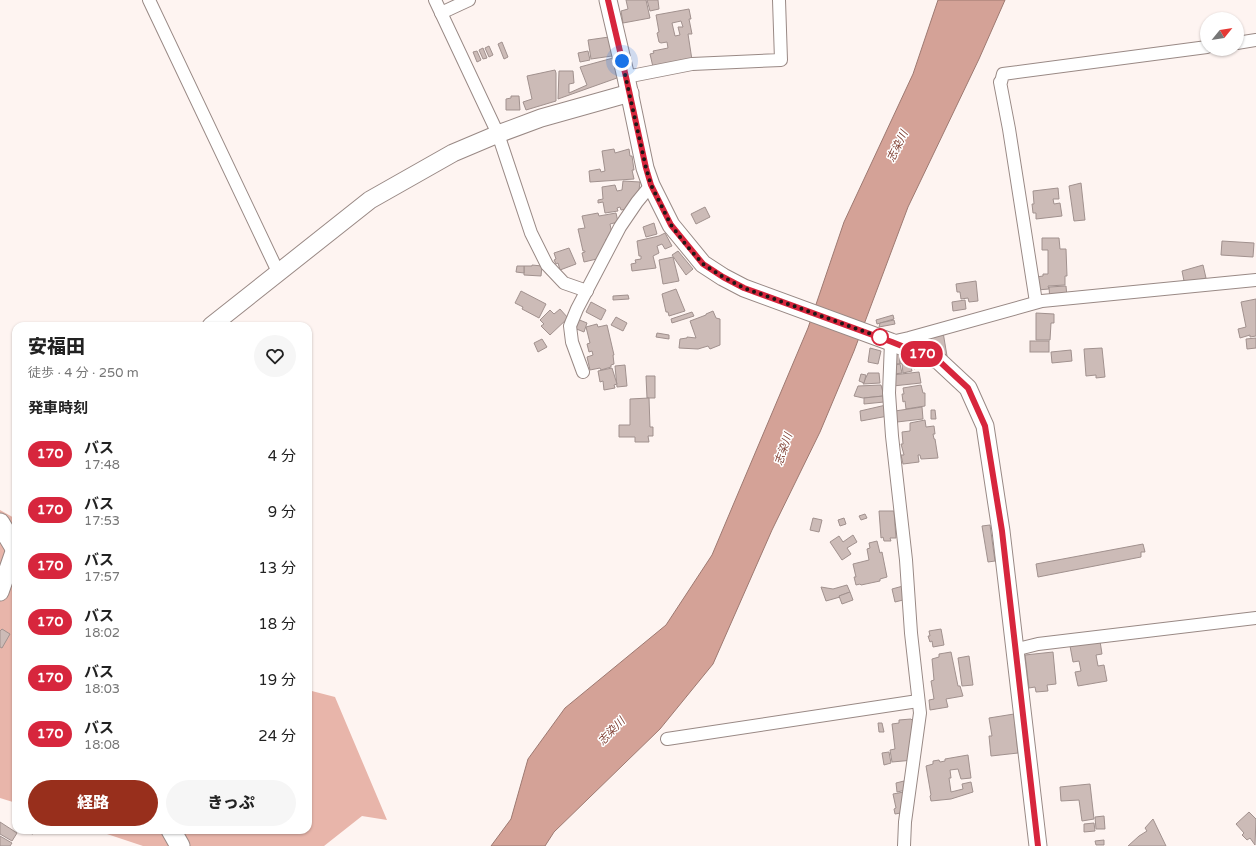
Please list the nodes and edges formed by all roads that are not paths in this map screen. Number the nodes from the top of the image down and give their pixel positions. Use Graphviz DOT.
graph roads {
  1 [pos="149,0"];
  2 [pos="435,0"];
  3 [pos="469,0"];
  4 [pos="608,0"];
  5 [pos="779,0"];
  6 [pos="441,13"];
  7 [pos="1256,40"];
  8 [pos="1244,42"];
  9 [pos="1200,48"];
  10 [pos="628,85"];
  11 [pos="498,134"];
  12 [pos="651,185"];
  13 [pos="279,274"];
  14 [pos="1256,280"];
  15 [pos="587,291"];
  16 [pos="1036,302"];
  17 [pos="216,322"];
  18 [pos="892,342"];
  19 [pos="583,372"];
  20 [pos="0,523"];
  21 [pos="12,542"];
  22 [pos="12,559"];
  23 [pos="0,592"];
  24 [pos="1256,618"];
  25 [pos="1014,650"];
  26 [pos="918,701"];
  27 [pos="667,739"];
  28 [pos="173,834"];
  29 [pos="180,846"];
  30 [pos="904,846"];
  31 [pos="1038,846"];
  1 -- 13 [label="street"];
  2 -- 6 [label="street"];
  3 -- 6 [label="street"];
  4 -- 10 [label="street"];
  5 -- 10 [label="street"];
  6 -- 11 [label="street"];
  7 -- 8 [label="street"];
  9 -- 16 [label="street"];
  10 -- 11 [label="street"];
  10 -- 12 [label="street"];
  11 -- 13 [label="street"];
  11 -- 15 [label="street"];
  12 -- 15 [label="street"];
  12 -- 18 [label="street"];
  13 -- 17 [label="street"];
  14 -- 16 [label="street"];
  15 -- 19 [label="street"];
  16 -- 18 [label="street"];
  18 -- 25 [label="street"];
  18 -- 26 [label="street"];
  20 -- 21 [label="main road"];
  22 -- 23 [label="street"];
  24 -- 25 [label="street"];
  25 -- 31 [label="street"];
  26 -- 27 [label="street"];
  26 -- 30 [label="street"];
  28 -- 29 [label="main road"];
}
